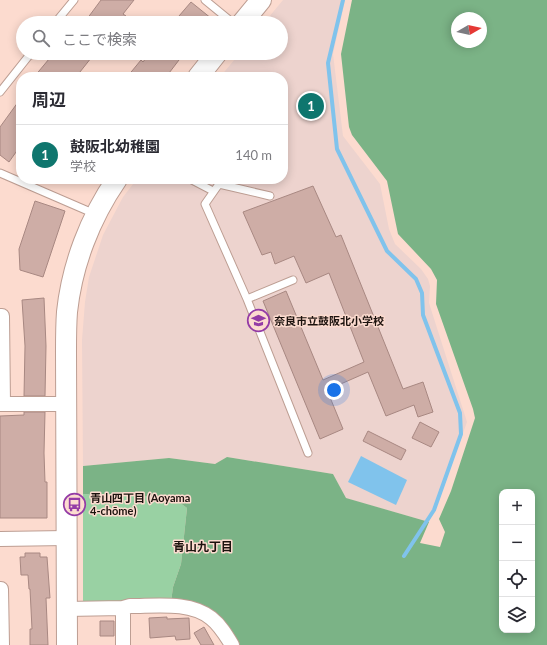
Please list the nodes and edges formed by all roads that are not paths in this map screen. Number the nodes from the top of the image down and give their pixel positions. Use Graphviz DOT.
graph roads {
  1 [pos="74,0"];
  2 [pos="205,0"];
  3 [pos="261,0"];
  4 [pos="61,16"];
  5 [pos="224,16"];
  6 [pos="248,16"];
  7 [pos="25,60"];
  8 [pos="212,60"];
  9 [pos="202,72"];
  10 [pos="0,92"];
  11 [pos="0,173"];
  12 [pos="16,180"];
  13 [pos="26,184"];
  14 [pos="114,184"];
  15 [pos="200,184"];
  16 [pos="213,191"];
  17 [pos="270,196"];
  18 [pos="96,214"];
  19 [pos="293,280"];
  20 [pos="246,299"];
  21 [pos="0,316"];
  22 [pos="2,404"];
  23 [pos="66,404"];
  24 [pos="308,453"];
  25 [pos="66,538"];
  26 [pos="0,539"];
  27 [pos="0,589"];
  28 [pos="124,608"];
  29 [pos="66,609"];
  30 [pos="2,645"];
  31 [pos="67,645"];
  32 [pos="123,645"];
  33 [pos="232,645"];
  1 -- 4 [label="lane"];
  2 -- 5 [label="lane"];
  3 -- 6 [label="street"];
  7 -- 10 [label="lane"];
  8 -- 9 [label="street"];
  11 -- 12 [label="lane"];
  13 -- 18 [label="lane"];
  14 -- 18 [label="street"];
  15 -- 16 [label="lane"];
  16 -- 17 [label="lane"];
  16 -- 20 [label="lane"];
  18 -- 23 [label="street"];
  19 -- 20 [label="lane"];
  20 -- 24 [label="lane"];
  21 -- 22 [label="street"];
  22 -- 23 [label="street"];
  23 -- 25 [label="street"];
  25 -- 26 [label="street"];
  25 -- 29 [label="street"];
  27 -- 30 [label="street"];
  28 -- 29 [label="street"];
  28 -- 32 [label="street"];
  28 -- 33 [label="street"];
  29 -- 31 [label="street"];
}
